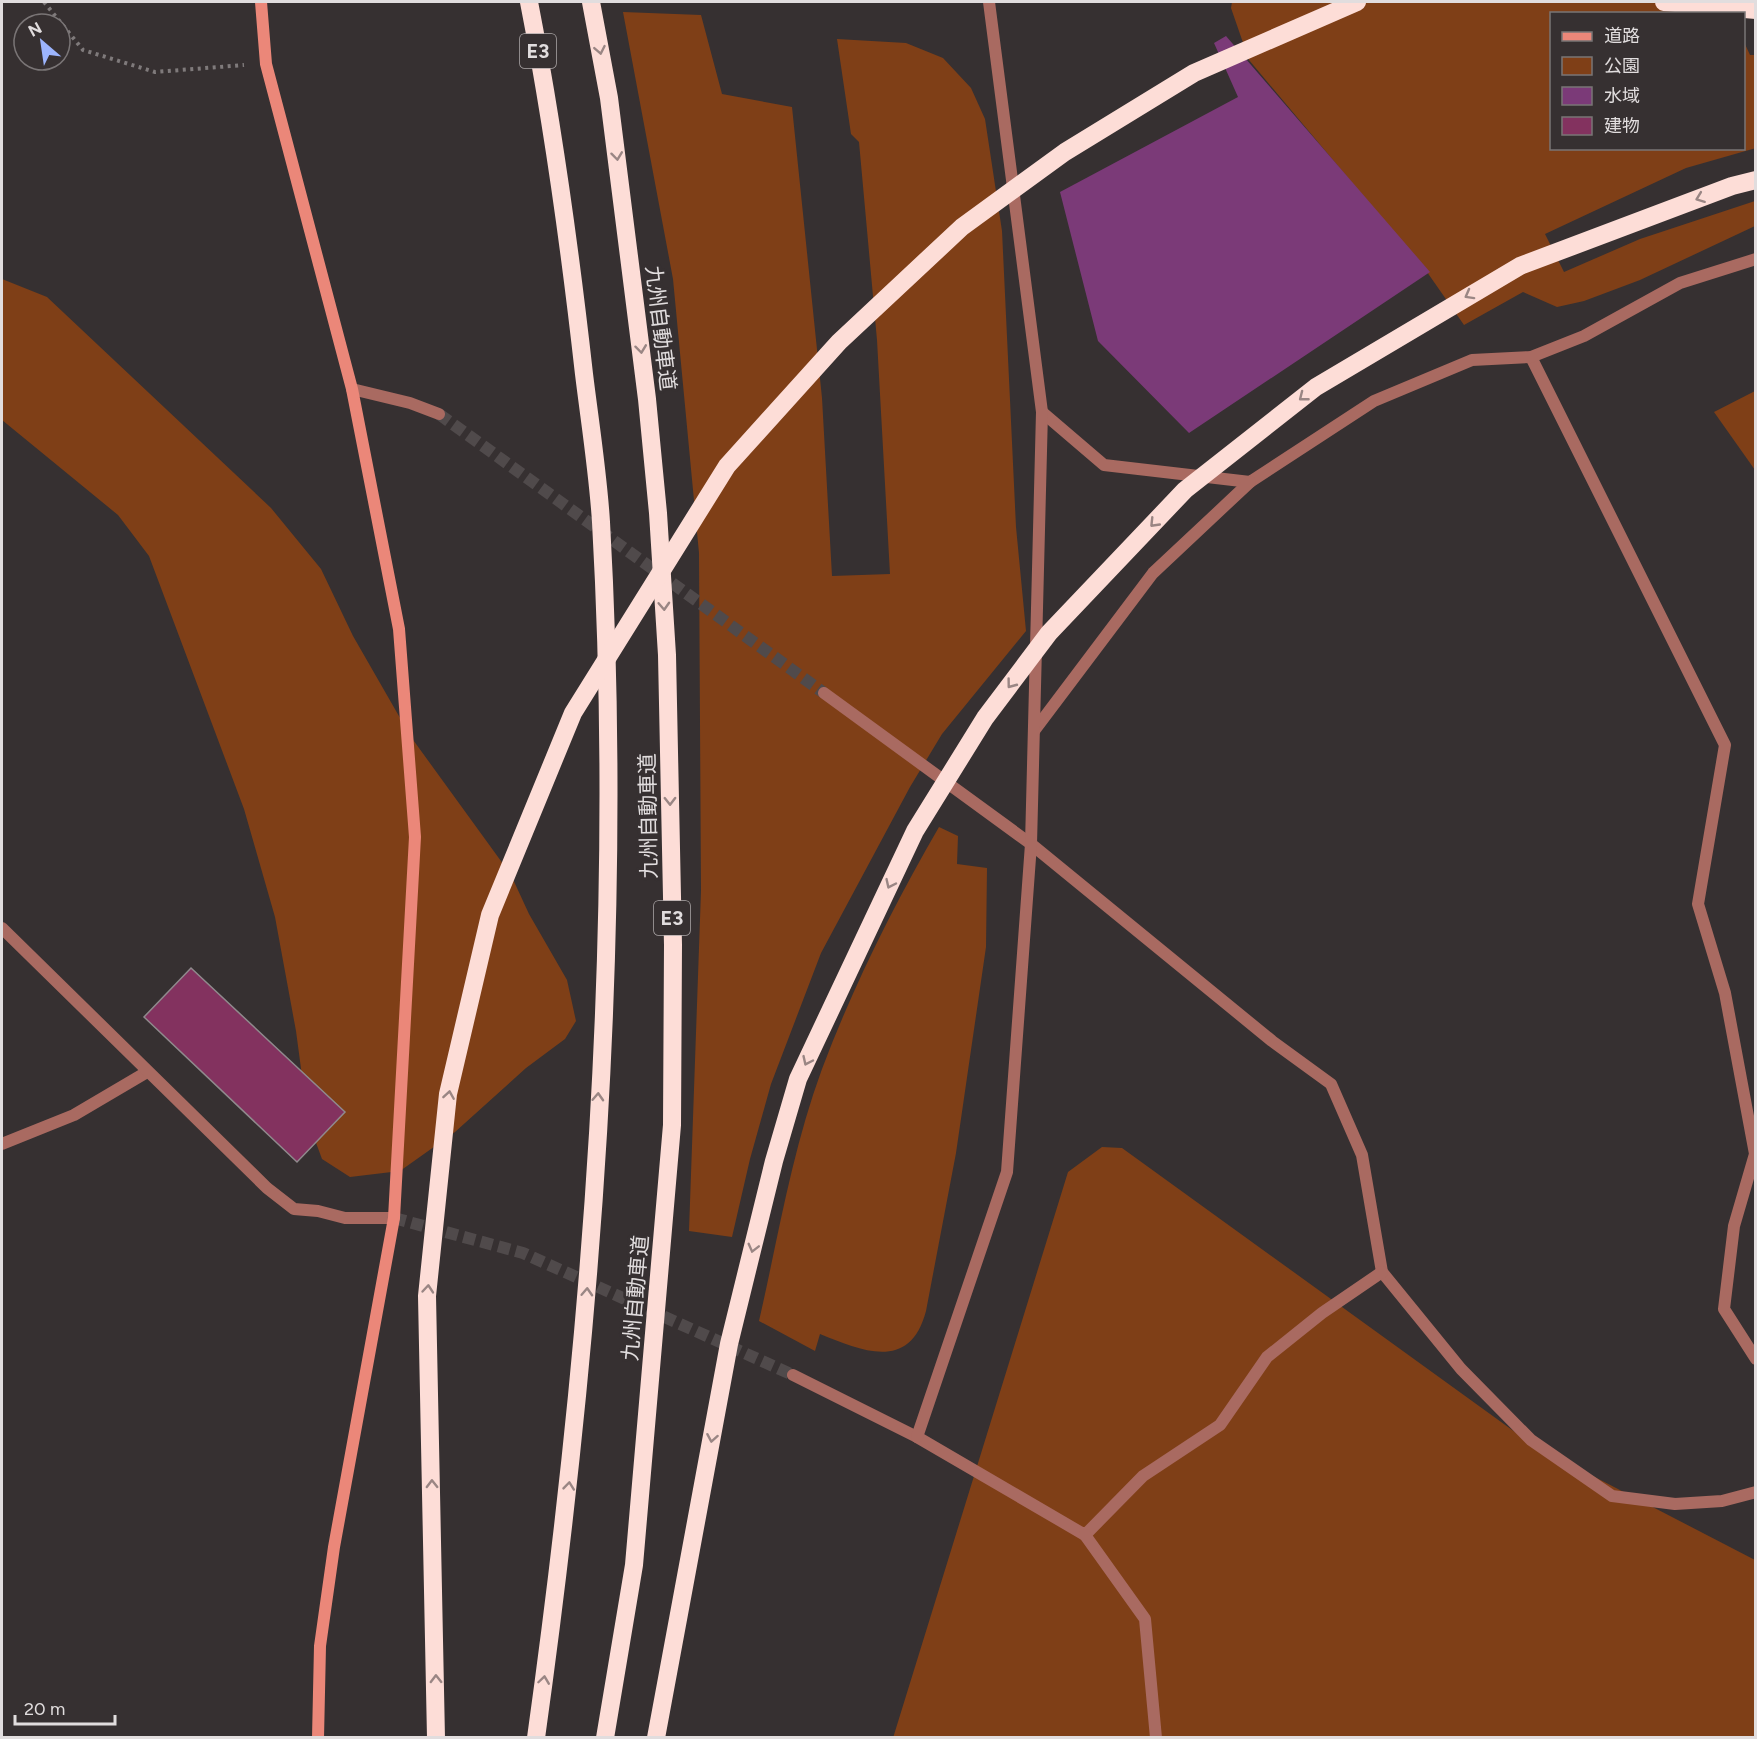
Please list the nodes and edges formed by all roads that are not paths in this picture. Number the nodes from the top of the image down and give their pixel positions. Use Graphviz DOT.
graph roads {
  1 [pos="261,2"];
  2 [pos="529,2"];
  3 [pos="591,2"];
  4 [pos="989,2"];
  5 [pos="1357,2"];
  6 [pos="1664,2"];
  7 [pos="1755,10"];
  8 [pos="1755,180"];
  9 [pos="1755,259"];
  10 [pos="1531,357"];
  11 [pos="352,389"];
  12 [pos="1042,412"];
  13 [pos="439,414"];
  14 [pos="1250,482"];
  15 [pos="824,693"];
  16 [pos="1034,731"];
  17 [pos="1031,844"];
  18 [pos="2,928"];
  19 [pos="147,1072"];
  20 [pos="2,1144"];
  21 [pos="394,1218"];
  22 [pos="1382,1272"];
  23 [pos="1755,1359"];
  24 [pos="793,1375"];
  25 [pos="917,1437"];
  26 [pos="1755,1492"];
  27 [pos="1085,1535"];
  28 [pos="318,1737"];
  29 [pos="436,1737"];
  30 [pos="536,1737"];
  31 [pos="605,1737"];
  32 [pos="656,1737"];
  33 [pos="1156,1737"];
  1 -- 11 [label="street"];
  30 -- 2 [label="highway, 九州自動車道 / E3, one-way"];
  3 -- 31 [label="highway, 九州自動車道 / E3, one-way"];
  4 -- 12 [label="street"];
  29 -- 5 [label="highway, one-way"];
  6 -- 7 [label="highway"];
  8 -- 32 [label="highway, one-way"];
  9 -- 10 [label="street"];
  10 -- 14 [label="street"];
  10 -- 23 [label="street"];
  11 -- 13 [label="street"];
  11 -- 21 [label="street"];
  12 -- 14 [label="street"];
  12 -- 16 [label="street"];
  14 -- 16 [label="street"];
  15 -- 17 [label="street"];
  16 -- 17 [label="street"];
  17 -- 22 [label="street"];
  17 -- 25 [label="street"];
  18 -- 19 [label="street"];
  19 -- 20 [label="street"];
  19 -- 21 [label="street"];
  21 -- 28 [label="street"];
  22 -- 26 [label="street"];
  22 -- 27 [label="street"];
  24 -- 25 [label="street"];
  25 -- 27 [label="street"];
  27 -- 33 [label="street"];
}
